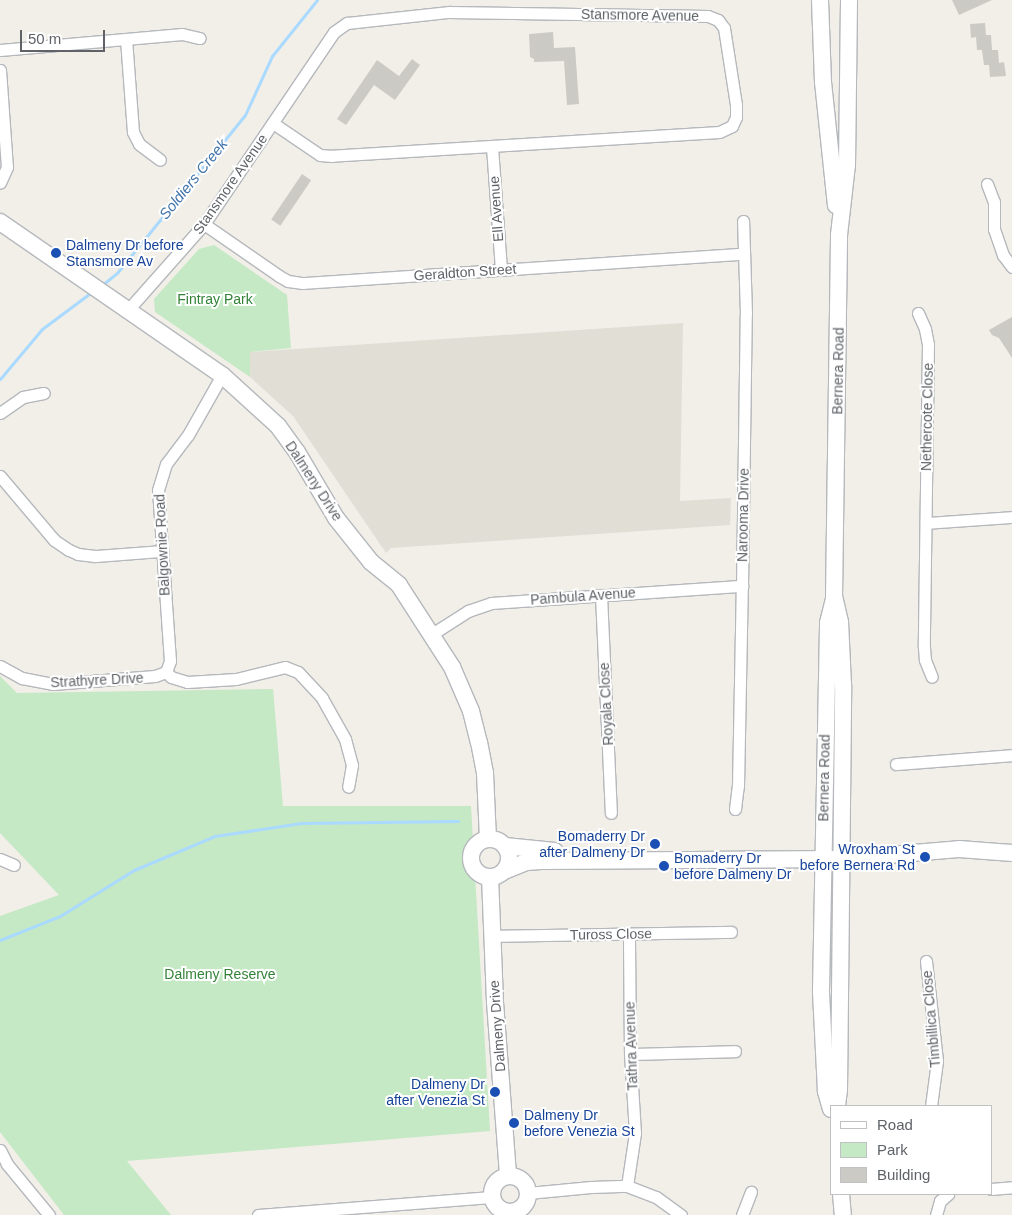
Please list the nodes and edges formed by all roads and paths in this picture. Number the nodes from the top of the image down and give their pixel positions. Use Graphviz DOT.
graph roads {
  1 [pos="820,0"];
  2 [pos="849,0"];
  3 [pos="200,38"];
  4 [pos="126,39"];
  5 [pos="0,50"];
  6 [pos="0,70"];
  7 [pos="273,123"];
  8 [pos="492,147"];
  9 [pos="160,160"];
  10 [pos="0,183"];
  11 [pos="987,184"];
  12 [pos="743,221"];
  13 [pos="0,222"];
  14 [pos="204,224"];
  15 [pos="840,235"];
  16 [pos="744,254"];
  17 [pos="1012,267"];
  18 [pos="501,270"];
  19 [pos="127,311"];
  20 [pos="918,313"];
  21 [pos="222,375"];
  22 [pos="44,394"];
  23 [pos="0,413"];
  24 [pos="0,476"];
  25 [pos="1012,517"];
  26 [pos="926,524"];
  27 [pos="161,551"];
  28 [pos="742,586"];
  29 [pos="601,595"];
  30 [pos="834,597"];
  31 [pos="432,634"];
  32 [pos="0,666"];
  33 [pos="166,672"];
  34 [pos="932,677"];
  35 [pos="1012,755"];
  36 [pos="896,764"];
  37 [pos="348,787"];
  38 [pos="735,809"];
  39 [pos="611,813"];
  40 [pos="488,839"];
  41 [pos="1012,842"];
  42 [pos="505,846"];
  43 [pos="1012,853"];
  44 [pos="824,854"];
  45 [pos="841,854"];
  46 [pos="0,859"];
  47 [pos="14,865"];
  48 [pos="497,874"];
  49 [pos="731,932"];
  50 [pos="629,934"];
  51 [pos="492,936"];
  52 [pos="926,961"];
  53 [pos="735,1051"];
  54 [pos="630,1054"];
  55 [pos="830,1105"];
  56 [pos="837,1105"];
  57 [pos="931,1105"];
  58 [pos="0,1150"];
  59 [pos="508,1176"];
  60 [pos="627,1186"];
  61 [pos="1012,1187"];
  62 [pos="992,1189"];
  63 [pos="751,1192"];
  64 [pos="528,1193"];
  65 [pos="841,1195"];
  66 [pos="945,1195"];
  67 [pos="491,1197"];
  68 [pos="383,1210"];
  69 [pos="514,1213"];
  70 [pos="49,1215"];
  71 [pos="258,1215"];
  72 [pos="681,1215"];
  73 [pos="742,1215"];
  74 [pos="843,1215"];
  75 [pos="936,1215"];
  1 -- 15 [label="street, Bernera Road"];
  2 -- 15 [label="street, Bernera Road"];
  3 -- 4 [label="street"];
  4 -- 5 [label="street"];
  4 -- 9 [label="street"];
  6 -- 10 [label="street"];
  7 -- 8 [label="street, Stansmore Avenue"];
  7 -- 8 [label="street, Stansmore Avenue"];
  7 -- 14 [label="street, Stansmore Avenue"];
  8 -- 18 [label="street, Ell Avenue"];
  11 -- 17 [label="street"];
  12 -- 16 [label="street, Narooma Drive"];
  13 -- 19 [label="street, Dalmeny Drive"];
  14 -- 18 [label="street, Geraldton Street"];
  14 -- 19 [label="street, Stansmore Avenue"];
  15 -- 30 [label="street, Bernera Road"];
  16 -- 18 [label="street, Geraldton Street"];
  16 -- 28 [label="street, Narooma Drive"];
  19 -- 21 [label="street, Dalmeny Drive"];
  20 -- 26 [label="street, Nethercote Close"];
  21 -- 27 [label="street, Balgownie Road"];
  21 -- 31 [label="street, Dalmeny Drive"];
  22 -- 23 [label="street"];
  24 -- 27 [label="street"];
  25 -- 26 [label="street"];
  26 -- 34 [label="street, Nethercote Close"];
  27 -- 33 [label="street, Balgownie Road"];
  28 -- 29 [label="street, Pambula Avenue"];
  28 -- 38 [label="street, Narooma Drive"];
  29 -- 31 [label="street, Pambula Avenue"];
  29 -- 39 [label="street, Royala Close"];
  30 -- 44 [label="street, Bernera Road"];
  30 -- 45 [label="street, Bernera Road"];
  31 -- 40 [label="street, Dalmeny Drive"];
  32 -- 33 [label="street, Strathyre Drive"];
  33 -- 37 [label="street"];
  35 -- 36 [label="street"];
  40 -- 42 [label="street"];
  40 -- 48 [label="street"];
  41 -- 45 [label="street"];
  42 -- 44 [label="street"];
  42 -- 48 [label="street"];
  43 -- 45 [label="street"];
  44 -- 45 [label="street"];
  44 -- 48 [label="street"];
  44 -- 55 [label="street, Bernera Road"];
  45 -- 56 [label="street, Bernera Road"];
  46 -- 47 [label="street"];
  48 -- 51 [label="street, Dalmeny Drive"];
  49 -- 50 [label="street, Tuross Close"];
  50 -- 51 [label="street, Tuross Close"];
  50 -- 54 [label="street, Tathra Avenue"];
  51 -- 59 [label="street, Dalmeny Drive"];
  52 -- 57 [label="street, Timbillica Close"];
  53 -- 54 [label="street"];
  54 -- 60 [label="street, Tathra Avenue"];
  58 -- 70 [label="street"];
  59 -- 64 [label="street"];
  59 -- 67 [label="street"];
  60 -- 64 [label="street"];
  60 -- 72 [label="street"];
  61 -- 62 [label="street"];
  63 -- 73 [label="street"];
  64 -- 69 [label="street"];
  65 -- 74 [label="street"];
  66 -- 75 [label="street"];
  67 -- 68 [label="street"];
  67 -- 69 [label="street"];
  68 -- 71 [label="street"];
}
